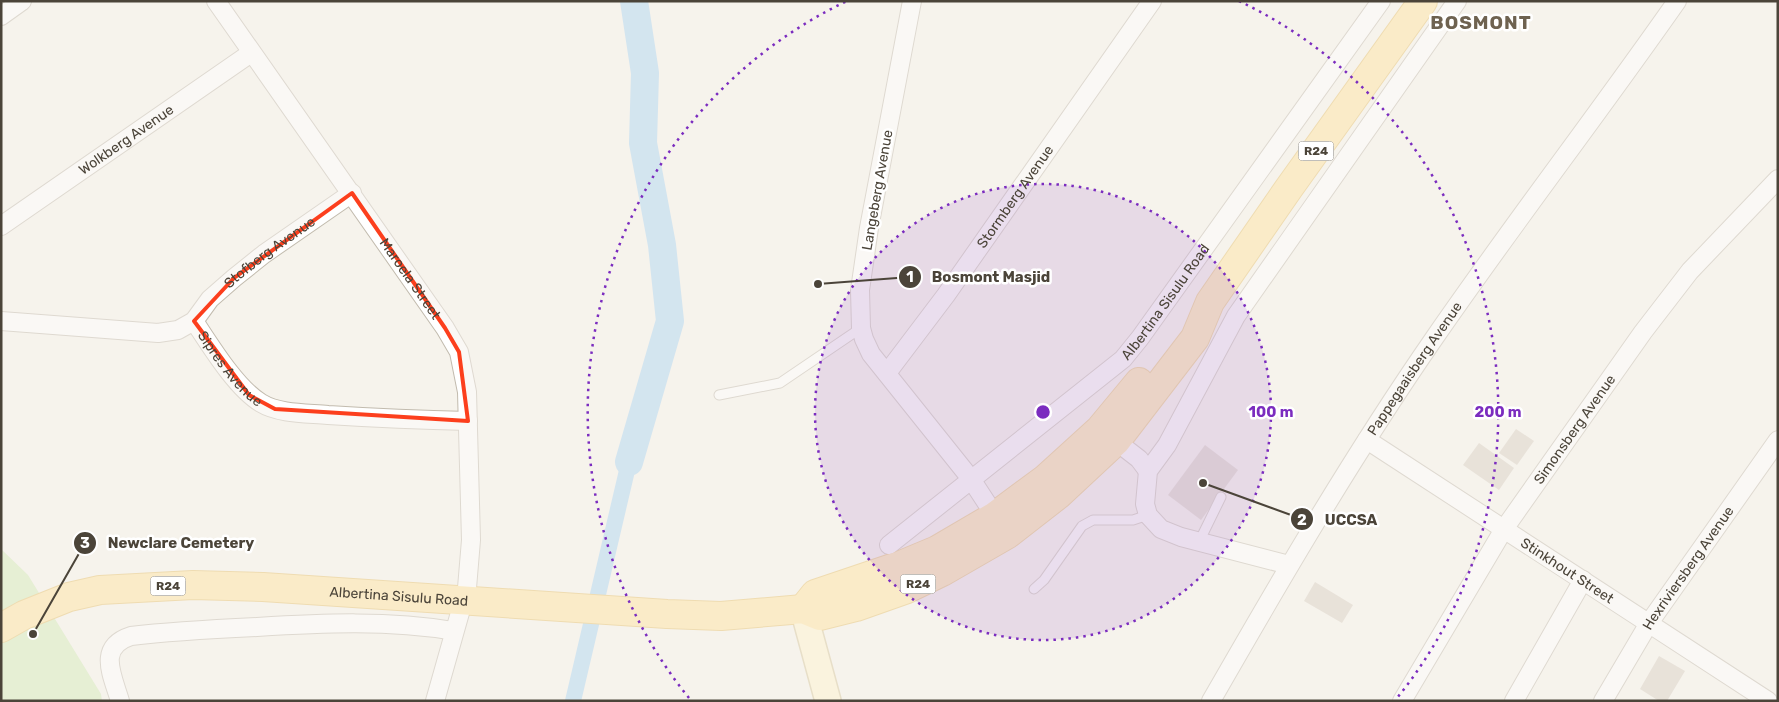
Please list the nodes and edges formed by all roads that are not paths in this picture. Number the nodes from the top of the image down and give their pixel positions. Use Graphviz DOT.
graph roads {
  1 [pos="22,1"];
  2 [pos="216,1"];
  3 [pos="912,1"];
  4 [pos="1152,1"];
  5 [pos="1381,1"];
  6 [pos="1423,1"];
  7 [pos="1457,1"];
  8 [pos="1678,1"];
  9 [pos="1687,1"];
  10 [pos="1,16"];
  11 [pos="1665,19"];
  12 [pos="251,53"];
  13 [pos="1778,179"];
  14 [pos="352,193"];
  15 [pos="1,226"];
  16 [pos="1,321"];
  17 [pos="194,321"];
  18 [pos="861,328"];
  19 [pos="887,373"];
  20 [pos="719,396"];
  21 [pos="468,421"];
  22 [pos="1108,435"];
  23 [pos="1367,440"];
  24 [pos="1778,440"];
  25 [pos="1148,471"];
  26 [pos="970,479"];
  27 [pos="1221,496"];
  28 [pos="1148,515"];
  29 [pos="1002,525"];
  30 [pos="1504,529"];
  31 [pos="1199,542"];
  32 [pos="889,545"];
  33 [pos="1289,565"];
  34 [pos="1583,580"];
  35 [pos="1034,589"];
  36 [pos="464,601"];
  37 [pos="804,609"];
  38 [pos="1649,623"];
  39 [pos="1,628"];
  40 [pos="454,631"];
  41 [pos="120,701"];
  42 [pos="435,701"];
  43 [pos="828,701"];
  44 [pos="1211,701"];
  45 [pos="1402,701"];
  46 [pos="1514,701"];
  47 [pos="1603,701"];
  48 [pos="1768,701"];
  1 -- 10 [label="street"];
  2 -- 12 [label="street, Maroela Street"];
  3 -- 18 [label="street, Langeberg Avenue"];
  4 -- 19 [label="street, Stormberg Avenue"];
  5 -- 26 [label="street, Albertina Sisulu Road"];
  6 -- 22 [label="main road, R24"];
  7 -- 25 [label="street"];
  8 -- 11 [label="street, Pappegaaisberg Avenue"];
  9 -- 11 [label="street, Pappegaaisberg Avenue"];
  11 -- 23 [label="street, Pappegaaisberg Avenue"];
  12 -- 14 [label="street, Maroela Street"];
  12 -- 15 [label="street, Wolkberg Avenue"];
  13 -- 30 [label="street, Simonsberg Avenue"];
  14 -- 17 [label="street, Stofberg Avenue"];
  14 -- 21 [label="street, Maroela Street"];
  16 -- 17 [label="street, Sipres Avenue"];
  17 -- 21 [label="street, Sipres Avenue"];
  18 -- 19 [label="street, Langeberg Avenue"];
  18 -- 20 [label="lane"];
  19 -- 26 [label="street"];
  21 -- 36 [label="street, Maroela Street"];
  22 -- 25 [label="street"];
  22 -- 29 [label="main road, R24"];
  23 -- 30 [label="street, Stinkhout Street"];
  23 -- 33 [label="street, Pappegaaisberg Avenue"];
  24 -- 38 [label="street, Hexriviersberg Avenue"];
  25 -- 28 [label="street"];
  26 -- 29 [label="street"];
  26 -- 32 [label="street, Albertina Sisulu Road"];
  27 -- 31 [label="lane"];
  28 -- 31 [label="street"];
  28 -- 35 [label="lane"];
  29 -- 37 [label="main road, R24"];
  30 -- 34 [label="street, Stinkhout Street"];
  30 -- 45 [label="street, Simonsberg Avenue"];
  31 -- 33 [label="street"];
  33 -- 44 [label="street"];
  34 -- 38 [label="street, Stinkhout Street"];
  34 -- 46 [label="street"];
  36 -- 37 [label="main road, Albertina Sisulu Road / R24"];
  36 -- 39 [label="main road, Albertina Sisulu Road / R24"];
  36 -- 40 [label="street, Maroela Street"];
  37 -- 43 [label="street"];
  38 -- 47 [label="street, Hexriviersberg Avenue"];
  38 -- 48 [label="street, Stinkhout Street"];
  40 -- 41 [label="street, Albertina Sisulu Road"];
  40 -- 42 [label="street, Maroela Street"];
}
